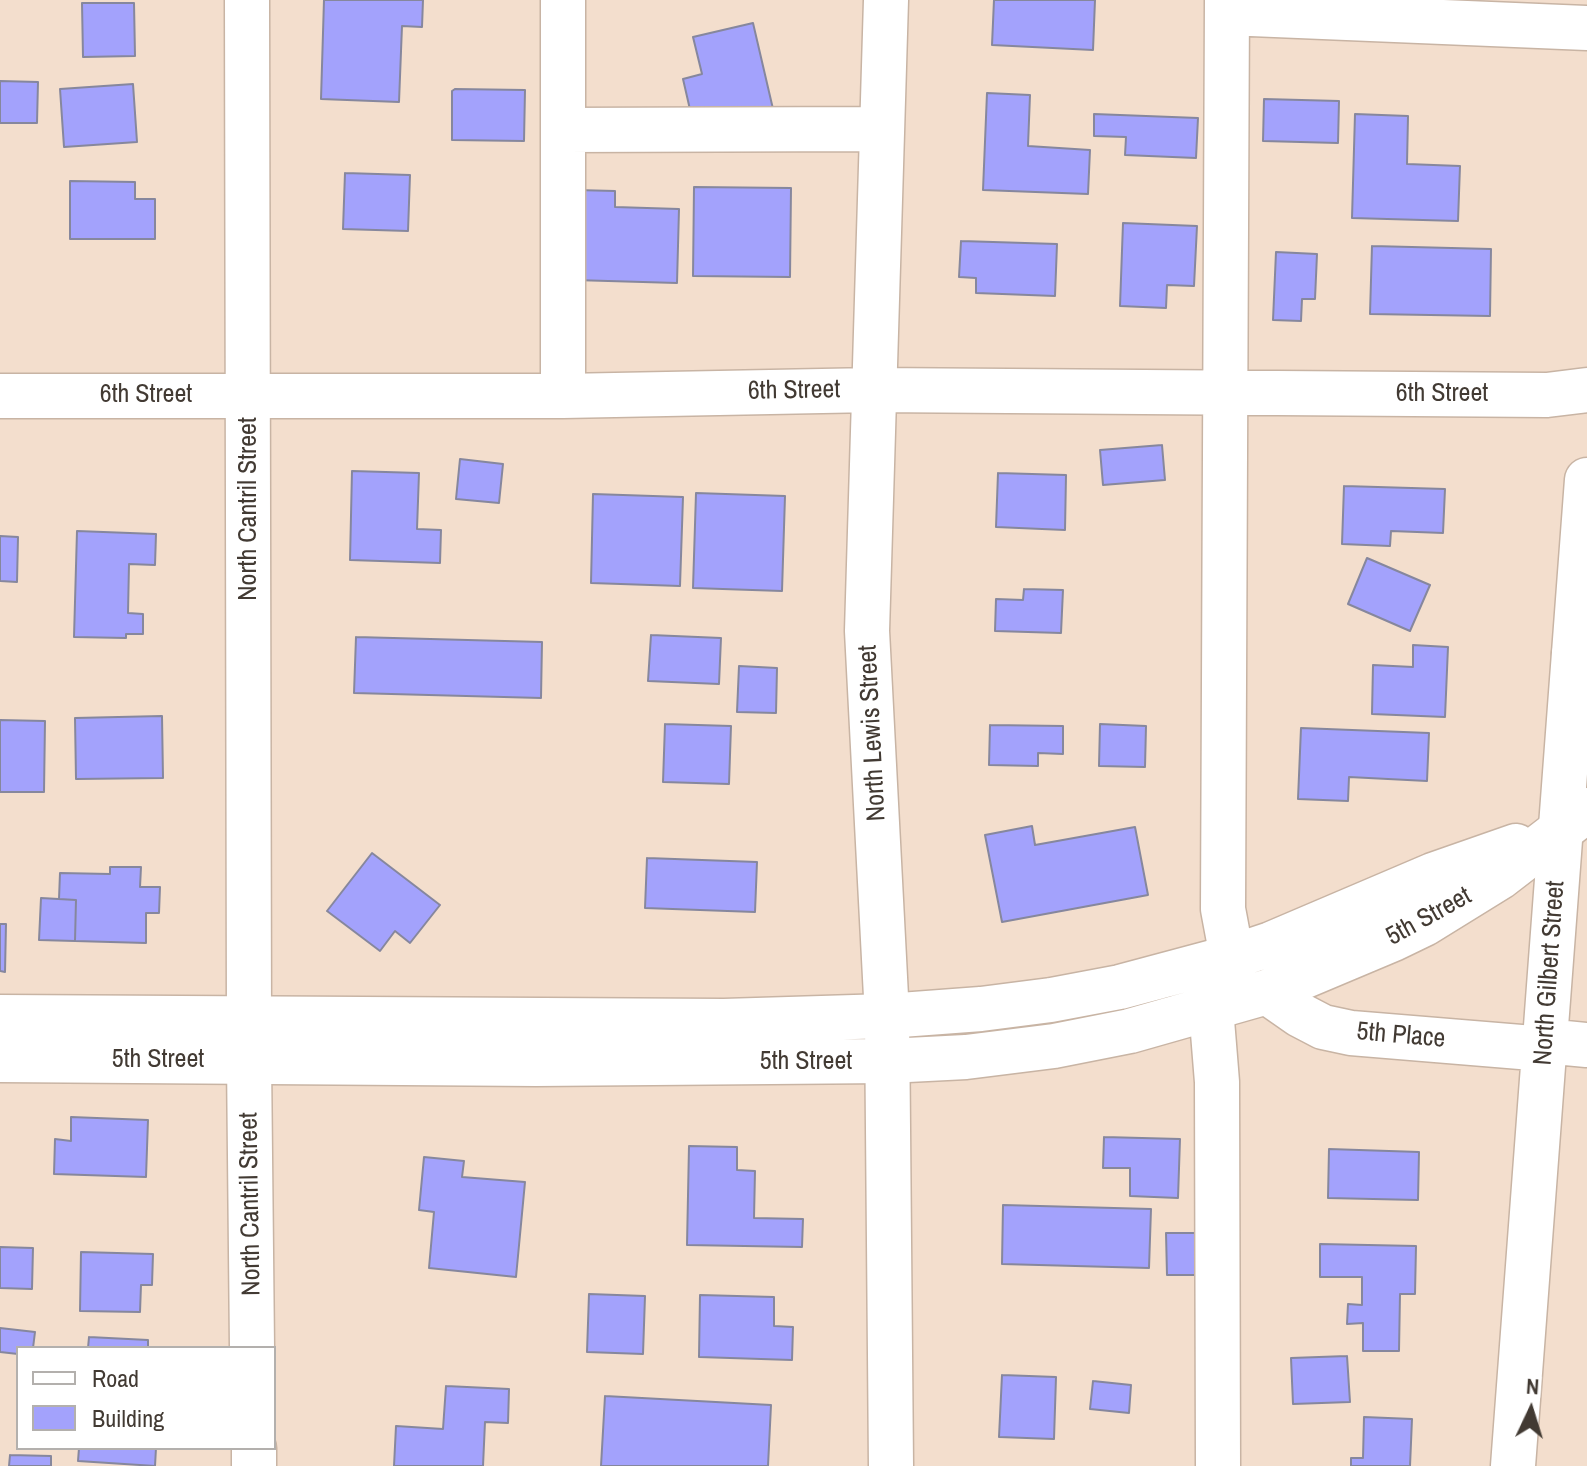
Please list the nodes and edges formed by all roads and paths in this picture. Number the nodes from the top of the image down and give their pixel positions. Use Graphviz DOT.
graph roads {
  1 [pos="247,0"];
  2 [pos="563,0"];
  3 [pos="886,0"];
  4 [pos="1227,6"];
  5 [pos="1587,28"];
  6 [pos="881,129"];
  7 [pos="564,130"];
  8 [pos="874,390"];
  9 [pos="1587,390"];
  10 [pos="1224,393"];
  11 [pos="248,395"];
  12 [pos="0,396"];
  13 [pos="563,396"];
  14 [pos="1587,480"];
  15 [pos="1581,663"];
  16 [pos="1574,820"];
  17 [pos="1232,957"];
  18 [pos="1267,992"];
  19 [pos="1211,1008"];
  20 [pos="887,1016"];
  21 [pos="0,1017"];
  22 [pos="249,1039"];
  23 [pos="1559,1045"];
  24 [pos="0,1060"];
  25 [pos="888,1061"];
  26 [pos="252,1346"];
  27 [pos="891,1466"];
  28 [pos="1218,1466"];
  29 [pos="1513,1466"];
  1 -- 11 [label="street, North Cantril Street"];
  2 -- 7 [label="street"];
  3 -- 6 [label="street, North Lewis Street"];
  4 -- 5 [label="street"];
  4 -- 10 [label="street"];
  6 -- 7 [label="street"];
  6 -- 8 [label="street, North Lewis Street"];
  7 -- 13 [label="street"];
  8 -- 10 [label="street, 6th Street"];
  8 -- 13 [label="street, 6th Street"];
  8 -- 20 [label="street, North Lewis Street"];
  9 -- 10 [label="street, 6th Street"];
  10 -- 17 [label="street"];
  11 -- 12 [label="street, 6th Street"];
  11 -- 13 [label="street, 6th Street"];
  11 -- 22 [label="street, North Cantril Street"];
  14 -- 15 [label="street, North Gilbert Street"];
  15 -- 16 [label="street, North Gilbert Street"];
  16 -- 17 [label="street, 5th Street"];
  16 -- 18 [label="street, 5th Street"];
  16 -- 23 [label="street, North Gilbert Street"];
  17 -- 20 [label="street, 5th Street"];
  18 -- 19 [label="street, 5th Street"];
  18 -- 23 [label="street, 5th Place"];
  19 -- 25 [label="street, 5th Street"];
  19 -- 28 [label="street"];
  20 -- 22 [label="street, 5th Street"];
  20 -- 25 [label="street, North Lewis Street"];
  21 -- 22 [label="street, 5th Street"];
  22 -- 24 [label="street, 5th Street"];
  22 -- 25 [label="street, 5th Street"];
  22 -- 26 [label="street, North Cantril Street"];
  23 -- 29 [label="street, North Gilbert Street"];
  25 -- 27 [label="street, North Lewis Street"];
}
